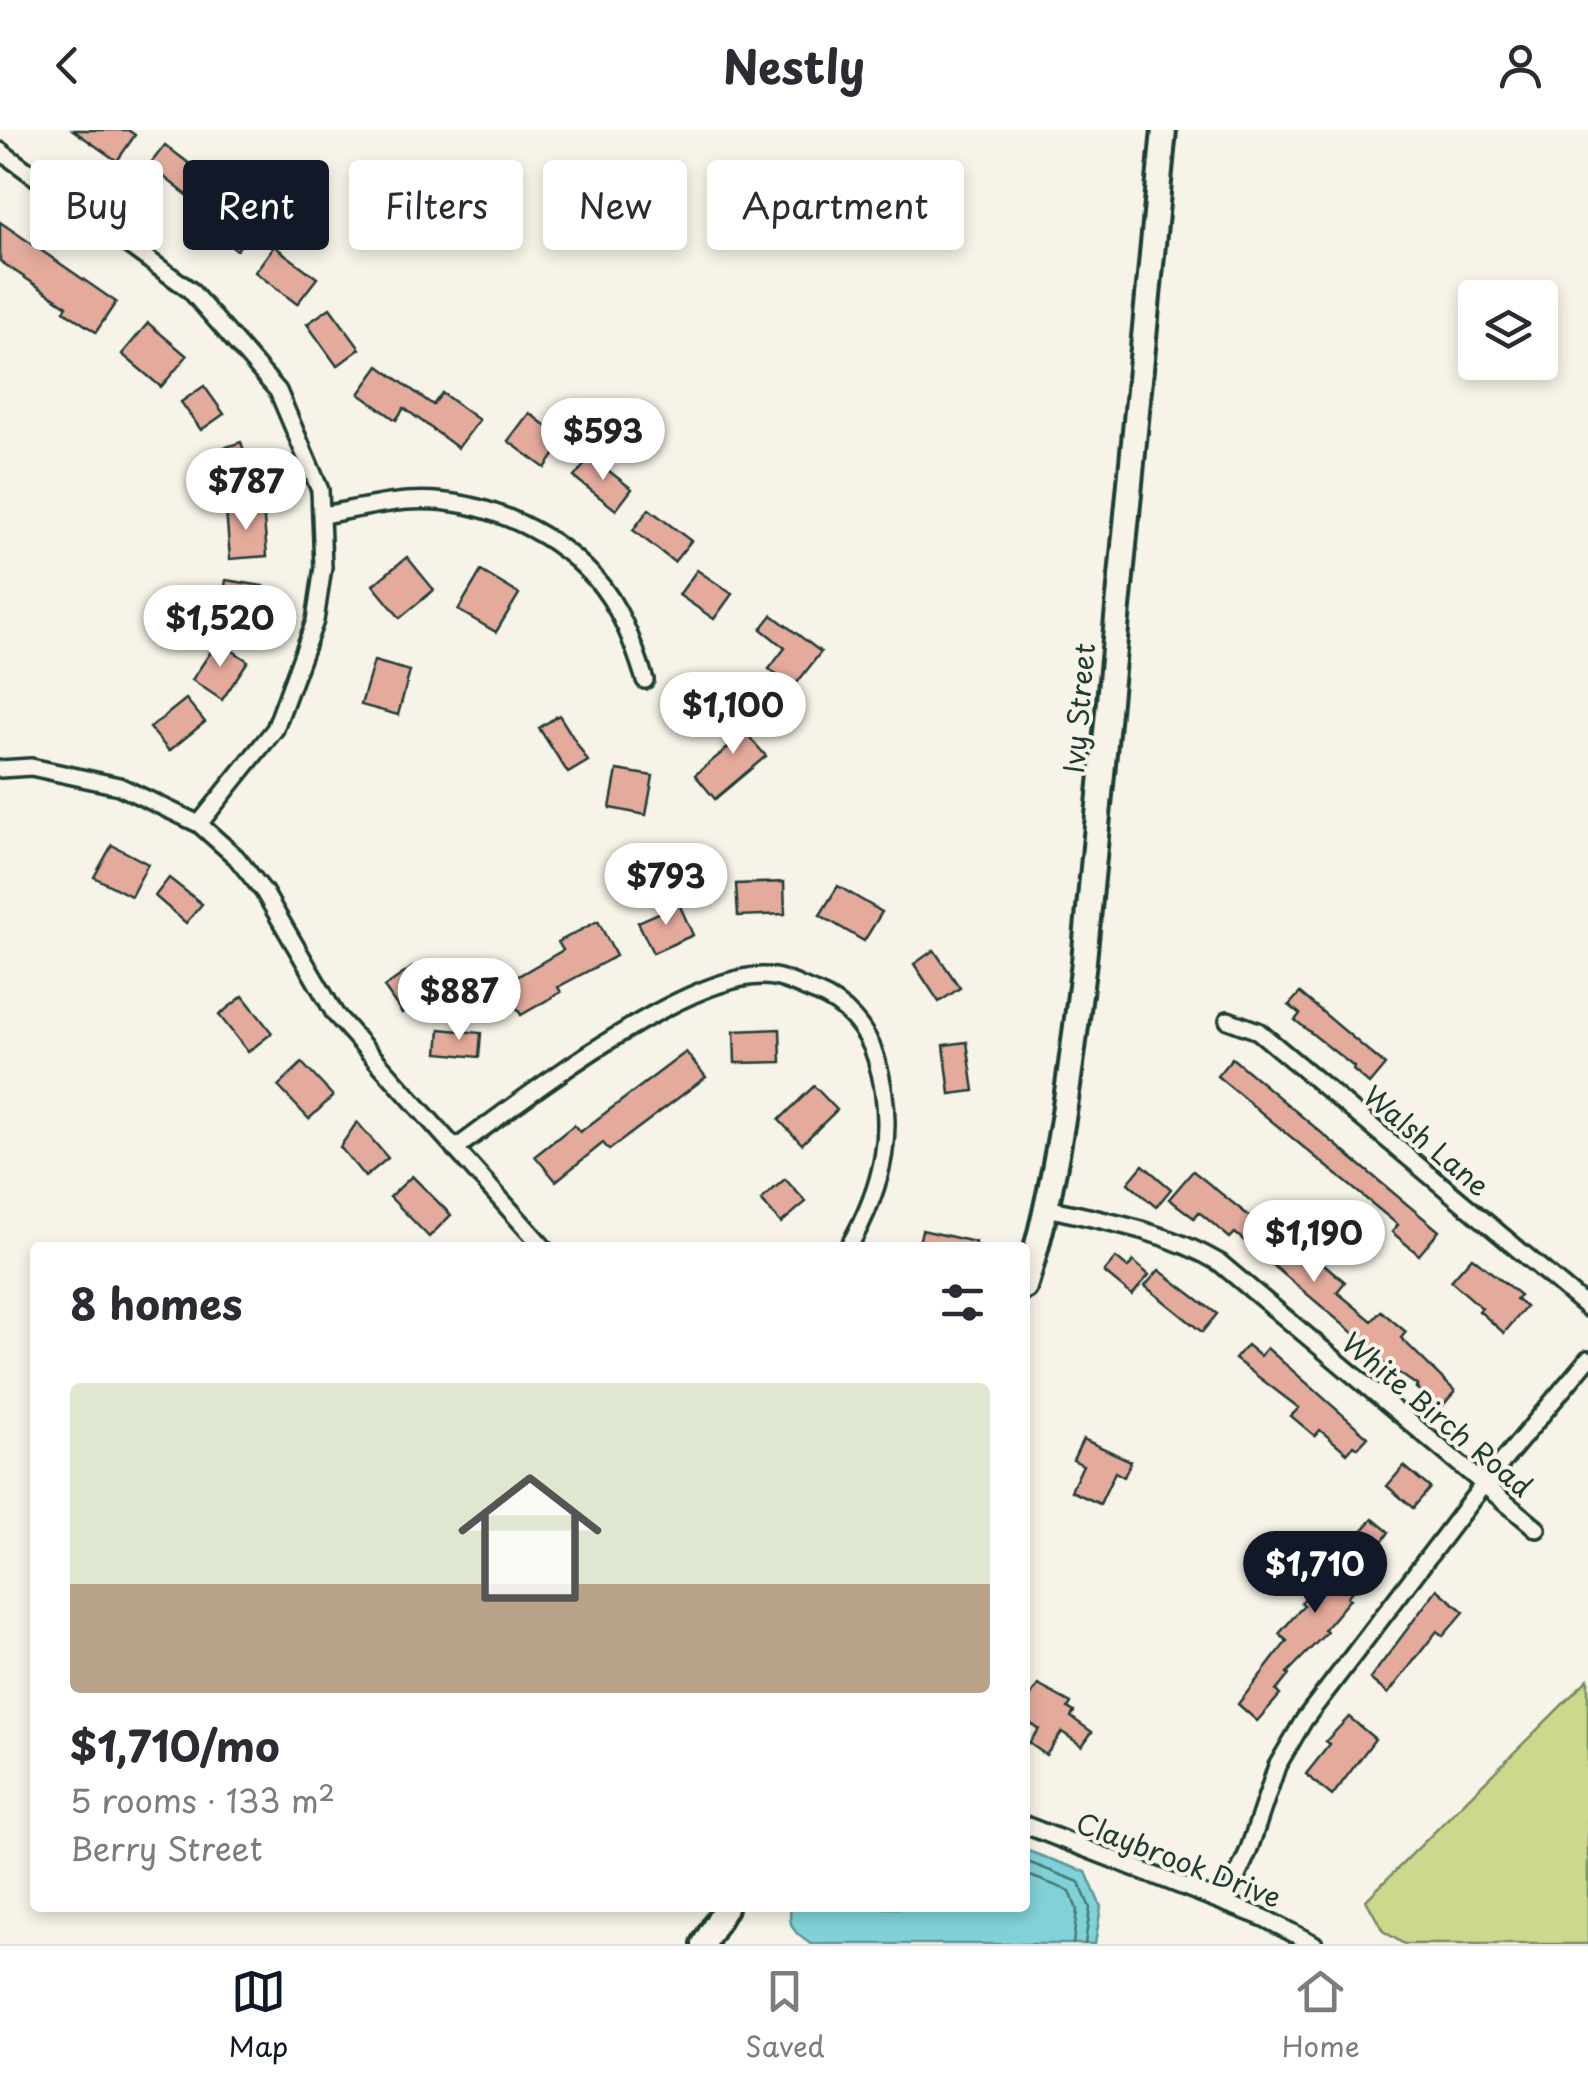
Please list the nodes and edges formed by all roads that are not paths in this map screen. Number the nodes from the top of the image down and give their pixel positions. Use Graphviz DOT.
graph roads {
  1 [pos="1164,130"];
  2 [pos="0,151"];
  3 [pos="323,515"];
  4 [pos="645,680"];
  5 [pos="0,770"];
  6 [pos="198,824"];
  7 [pos="1228,1020"];
  8 [pos="456,1148"];
  9 [pos="1046,1208"];
  10 [pos="539,1242"];
  11 [pos="852,1242"];
  12 [pos="1030,1268"];
  13 [pos="1588,1308"];
  14 [pos="1588,1359"];
  15 [pos="1483,1485"];
  16 [pos="1537,1529"];
  17 [pos="1030,1826"];
  18 [pos="1226,1903"];
  19 [pos="723,1912"];
  20 [pos="704,1944"];
  21 [pos="1314,1944"];
  1 -- 9 [label="main road, Ivy Street"];
  2 -- 3 [label="street"];
  3 -- 4 [label="street"];
  3 -- 6 [label="street"];
  5 -- 6 [label="street"];
  6 -- 8 [label="street"];
  7 -- 13 [label="street, Walsh Lane"];
  8 -- 10 [label="street"];
  8 -- 11 [label="street"];
  9 -- 12 [label="main road, Ivy Street"];
  9 -- 15 [label="street, White Birch Road"];
  14 -- 15 [label="street"];
  15 -- 16 [label="street, White Birch Road"];
  15 -- 18 [label="street"];
  17 -- 18 [label="street, Claybrook Drive"];
  18 -- 21 [label="street, Claybrook Drive"];
  19 -- 20 [label="main road"];
}
